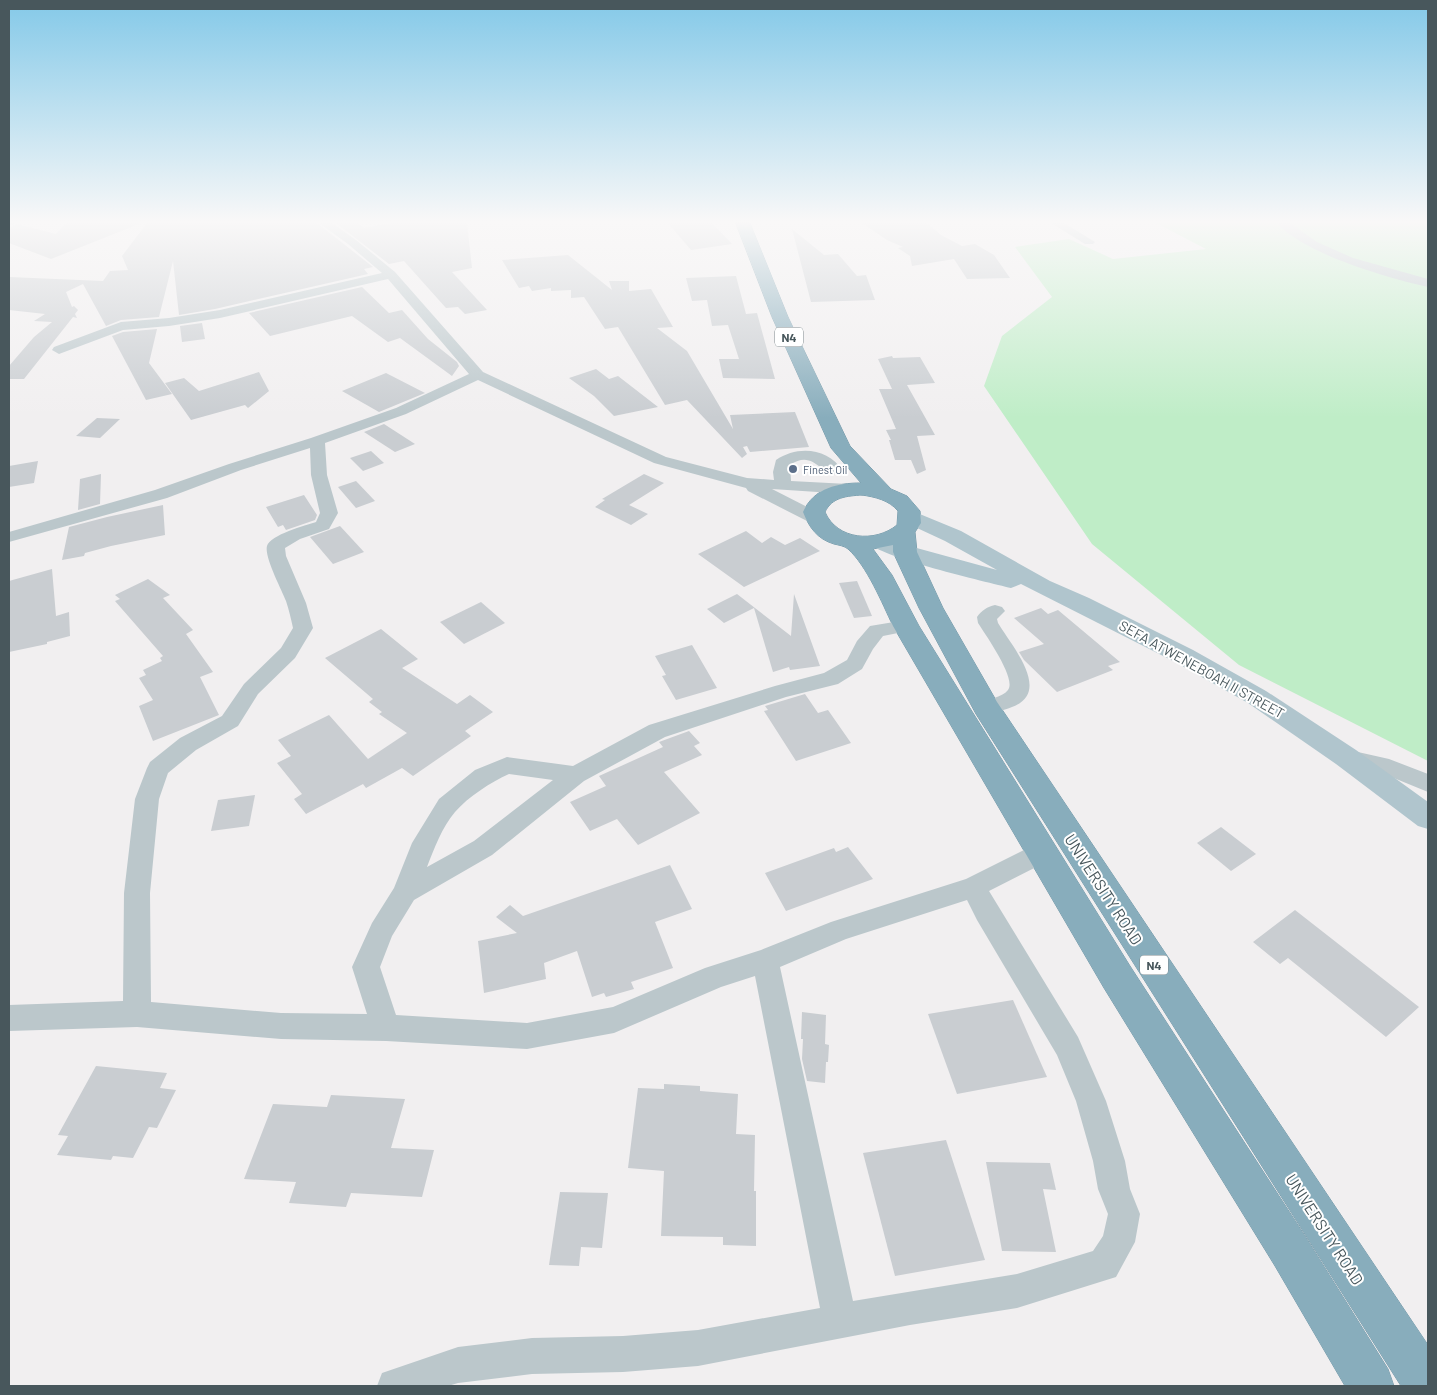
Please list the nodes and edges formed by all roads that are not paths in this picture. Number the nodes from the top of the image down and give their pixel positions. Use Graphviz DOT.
graph roads {
  1 [pos="334,288"];
  2 [pos="402,288"];
  3 [pos="768,288"];
  4 [pos="59,350"];
  5 [pos="478,376"];
  6 [pos="317,441"];
  7 [pos="841,448"];
  8 [pos="747,483"];
  9 [pos="784,486"];
  10 [pos="834,486"];
  11 [pos="883,493"];
  12 [pos="815,518"];
  13 [pos="9,537"];
  14 [pos="890,537"];
  15 [pos="1042,586"];
  16 [pos="995,611"];
  17 [pos="906,626"];
  18 [pos="986,707"];
  19 [pos="1346,757"];
  20 [pos="576,775"];
  21 [pos="1428,783"];
  22 [pos="1428,818"];
  23 [pos="1043,852"];
  24 [pos="974,887"];
  25 [pos="405,892"];
  26 [pos="765,962"];
  27 [pos="137,1014"];
  28 [pos="9,1018"];
  29 [pos="386,1028"];
  30 [pos="840,1321"];
  31 [pos="395,1386"];
  32 [pos="1371,1386"];
  33 [pos="1428,1386"];
  1 -- 4 [label="street"];
  2 -- 5 [label="street"];
  3 -- 7 [label="highway, N4"];
  5 -- 6 [label="street"];
  5 -- 8 [label="street"];
  6 -- 13 [label="street"];
  6 -- 27 [label="street"];
  7 -- 10 [label="highway"];
  7 -- 11 [label="highway, N4"];
  8 -- 9 [label="street"];
  8 -- 12 [label="street"];
  9 -- 10 [label="street"];
  9 -- 10 [label="street"];
  10 -- 11 [label="highway, N4"];
  10 -- 12 [label="highway"];
  11 -- 14 [label="highway, N4"];
  12 -- 14 [label="highway"];
  14 -- 15 [label="main road, SEFA ATWENEBOAH II STREET"];
  14 -- 15 [label="main road, SEFA ATWENEBOAH II STREET"];
  14 -- 17 [label="highway, N4"];
  14 -- 18 [label="highway, UNIVERSITY ROAD / N4"];
  15 -- 19 [label="main road, SEFA ATWENEBOAH II STREET"];
  16 -- 18 [label="street"];
  17 -- 20 [label="street"];
  17 -- 23 [label="highway, N4"];
  18 -- 33 [label="highway, UNIVERSITY ROAD / N4"];
  19 -- 21 [label="street"];
  19 -- 22 [label="main road, SEFA ATWENEBOAH II STREET"];
  20 -- 25 [label="street"];
  20 -- 25 [label="street"];
  23 -- 24 [label="street"];
  23 -- 32 [label="highway, N4"];
  24 -- 26 [label="street"];
  24 -- 30 [label="street"];
  25 -- 29 [label="street"];
  26 -- 29 [label="street"];
  26 -- 30 [label="street"];
  27 -- 28 [label="street"];
  27 -- 29 [label="street"];
  30 -- 31 [label="street"];
}
